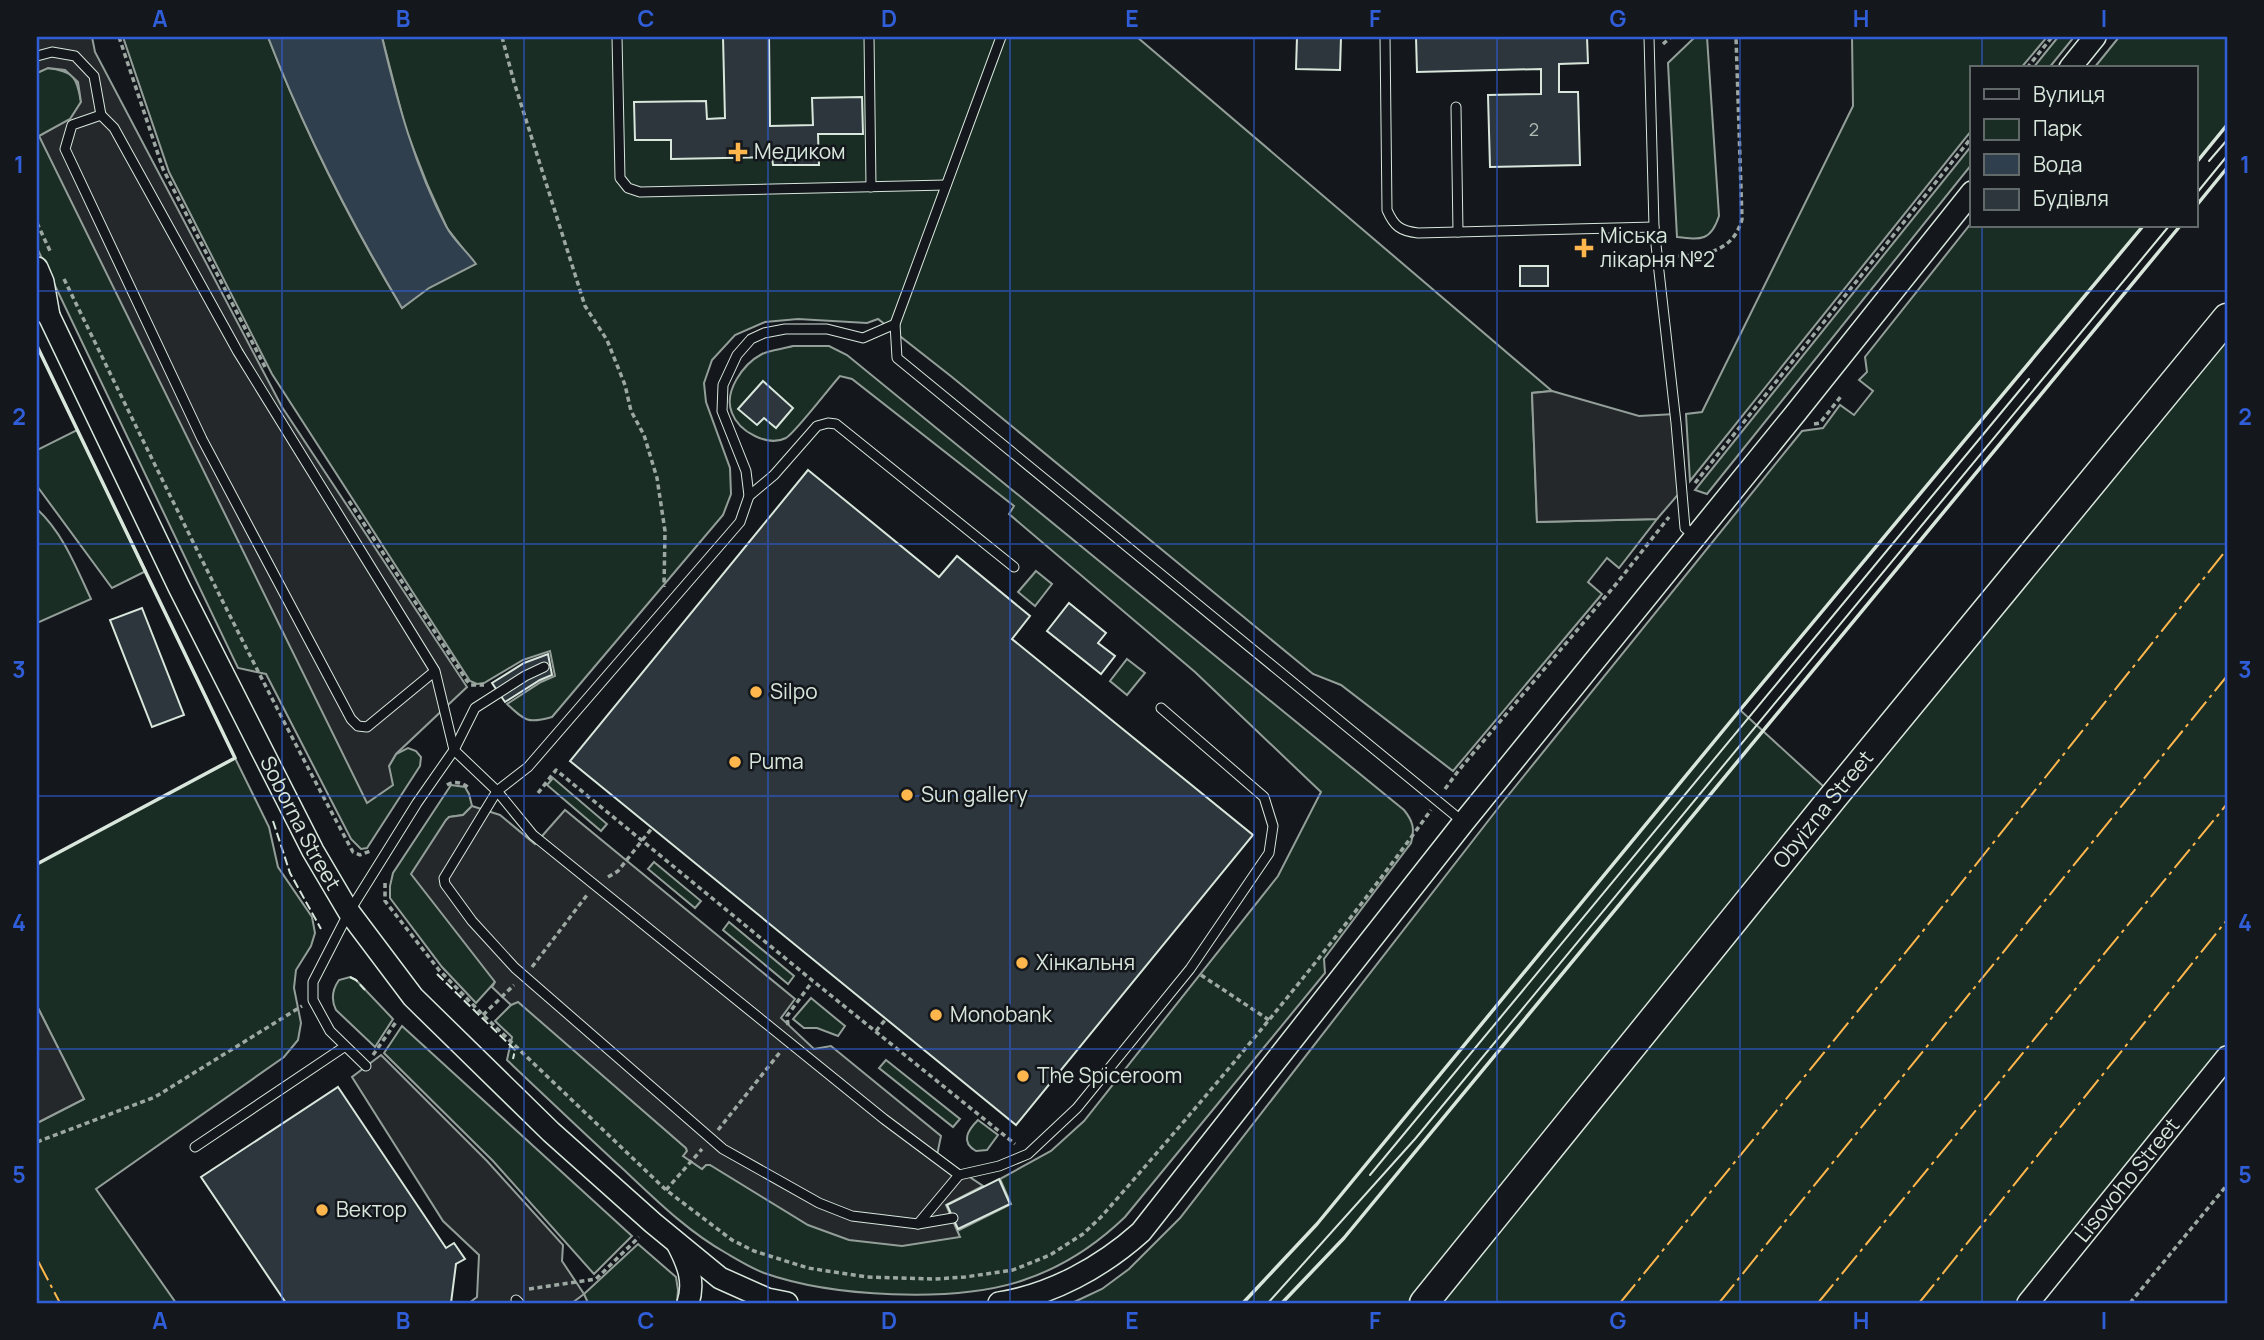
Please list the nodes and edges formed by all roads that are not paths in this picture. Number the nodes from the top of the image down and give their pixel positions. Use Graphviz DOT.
graph roads {
  1 [pos="617,37"];
  2 [pos="869,37"];
  3 [pos="1001,37"];
  4 [pos="1385,37"];
  5 [pos="1649,37"];
  6 [pos="2095,37"];
  7 [pos="37,57"];
  8 [pos="2072,66"];
  9 [pos="1456,107"];
  10 [pos="101,115"];
  11 [pos="946,185"];
  12 [pos="871,187"];
  13 [pos="1970,194"];
  14 [pos="1654,227"];
  15 [pos="1458,232"];
  16 [pos="45,262"];
  17 [pos="43,310"];
  18 [pos="2227,317"];
  19 [pos="895,324"];
  20 [pos="749,496"];
  21 [pos="1696,537"];
  22 [pos="1014,567"];
  23 [pos="544,667"];
  24 [pos="435,671"];
  25 [pos="1161,708"];
  26 [pos="454,750"];
  27 [pos="497,791"];
  28 [pos="1464,822"];
  29 [pos="349,912"];
  30 [pos="344,1047"];
  31 [pos="2227,1058"];
  32 [pos="366,1066"];
  33 [pos="195,1147"];
  34 [pos="959,1175"];
  35 [pos="953,1218"];
  36 [pos="918,1224"];
  37 [pos="675,1240"];
  38 [pos="771,1302"];
  39 [pos="688,1303"];
  40 [pos="999,1303"];
  41 [pos="1424,1303"];
  42 [pos="2028,1303"];
  1 -- 12 [label="lane"];
  2 -- 12 [label="lane"];
  3 -- 11 [label="lane"];
  4 -- 15 [label="lane"];
  5 -- 14 [label="lane"];
  6 -- 8 [label="street"];
  7 -- 10 [label="lane"];
  9 -- 15 [label="lane"];
  10 -- 24 [label="lane"];
  10 -- 24 [label="lane"];
  11 -- 12 [label="lane"];
  11 -- 19 [label="lane"];
  13 -- 21 [label="street"];
  14 -- 15 [label="lane"];
  14 -- 21 [label="lane"];
  16 -- 17 [label="street, Soborna Street"];
  17 -- 29 [label="street, Soborna Street"];
  18 -- 41 [label="main road, Obyizna Street"];
  19 -- 20 [label="lane"];
  19 -- 28 [label="lane"];
  20 -- 22 [label="lane"];
  20 -- 27 [label="lane"];
  21 -- 28 [label="street"];
  23 -- 26 [label="lane"];
  24 -- 26 [label="lane"];
  25 -- 34 [label="lane"];
  26 -- 27 [label="lane"];
  26 -- 29 [label="lane"];
  27 -- 34 [label="lane"];
  27 -- 36 [label="lane"];
  28 -- 40 [label="street"];
  29 -- 30 [label="lane"];
  29 -- 37 [label="street, Soborna Street"];
  30 -- 32 [label="lane"];
  30 -- 33 [label="lane"];
  31 -- 42 [label="street, Lisovoho Street"];
  34 -- 36 [label="lane"];
  35 -- 36 [label="lane"];
  37 -- 38 [label="street, Soborna Street"];
  37 -- 39 [label="street"];
}
